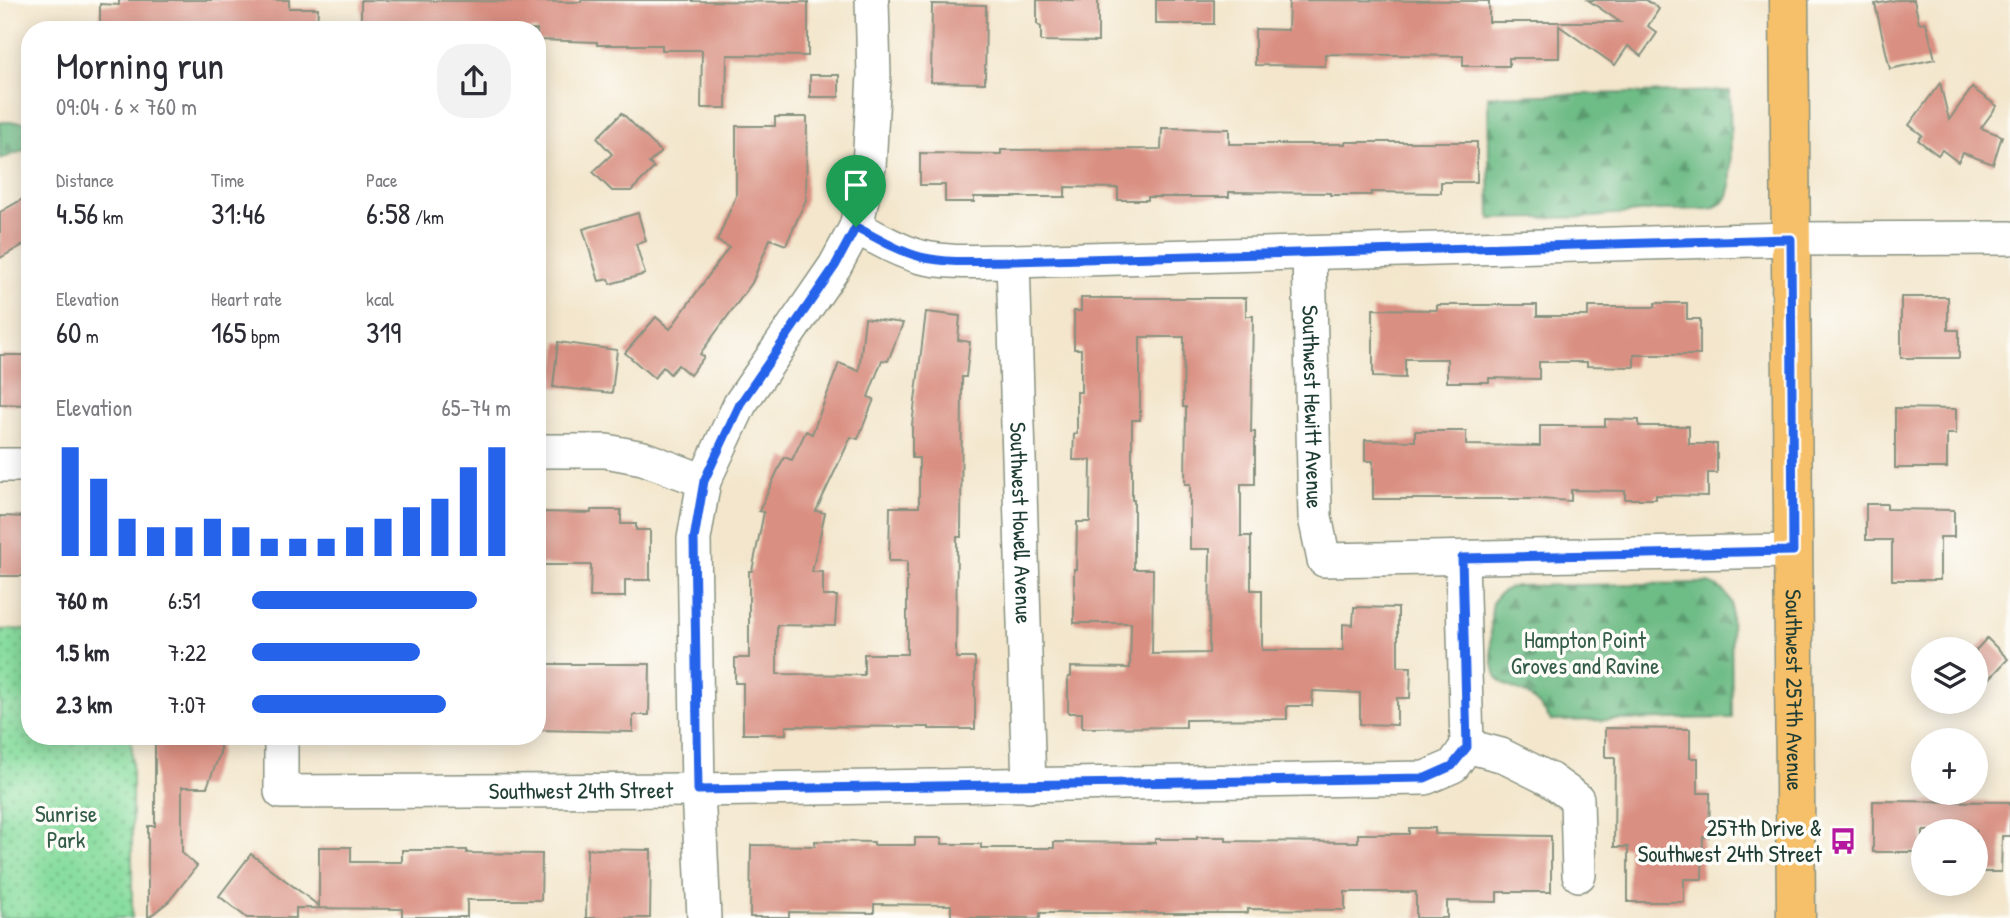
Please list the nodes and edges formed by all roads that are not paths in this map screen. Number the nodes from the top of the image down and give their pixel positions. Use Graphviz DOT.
graph roads {
  1 [pos="872,0"];
  2 [pos="1789,0"];
  3 [pos="856,227"];
  4 [pos="2010,238"];
  5 [pos="1791,239"];
  6 [pos="1309,253"];
  7 [pos="1013,261"];
  8 [pos="546,451"];
  9 [pos="21,465"];
  10 [pos="0,466"];
  11 [pos="704,481"];
  12 [pos="1793,551"];
  13 [pos="1462,558"];
  14 [pos="281,745"];
  15 [pos="1467,747"];
  16 [pos="1029,786"];
  17 [pos="698,790"];
  18 [pos="1579,875"];
  19 [pos="704,918"];
  20 [pos="1796,918"];
  1 -- 3 [label="street"];
  2 -- 5 [label="main road, Southwest 257th Avenue"];
  3 -- 7 [label="street"];
  3 -- 11 [label="street"];
  4 -- 5 [label="street"];
  5 -- 6 [label="street"];
  5 -- 12 [label="main road, Southwest 257th Avenue"];
  6 -- 7 [label="street"];
  6 -- 13 [label="street, Southwest Hewitt Avenue"];
  7 -- 16 [label="street, Southwest Howell Avenue"];
  8 -- 11 [label="street"];
  9 -- 10 [label="street"];
  11 -- 17 [label="street"];
  12 -- 13 [label="street"];
  12 -- 20 [label="main road, Southwest 257th Avenue"];
  13 -- 15 [label="street"];
  14 -- 17 [label="street, Southwest 24th Street"];
  15 -- 16 [label="street, Southwest 24th Street"];
  15 -- 18 [label="street"];
  16 -- 17 [label="street, Southwest 24th Street"];
  17 -- 19 [label="street"];
}
